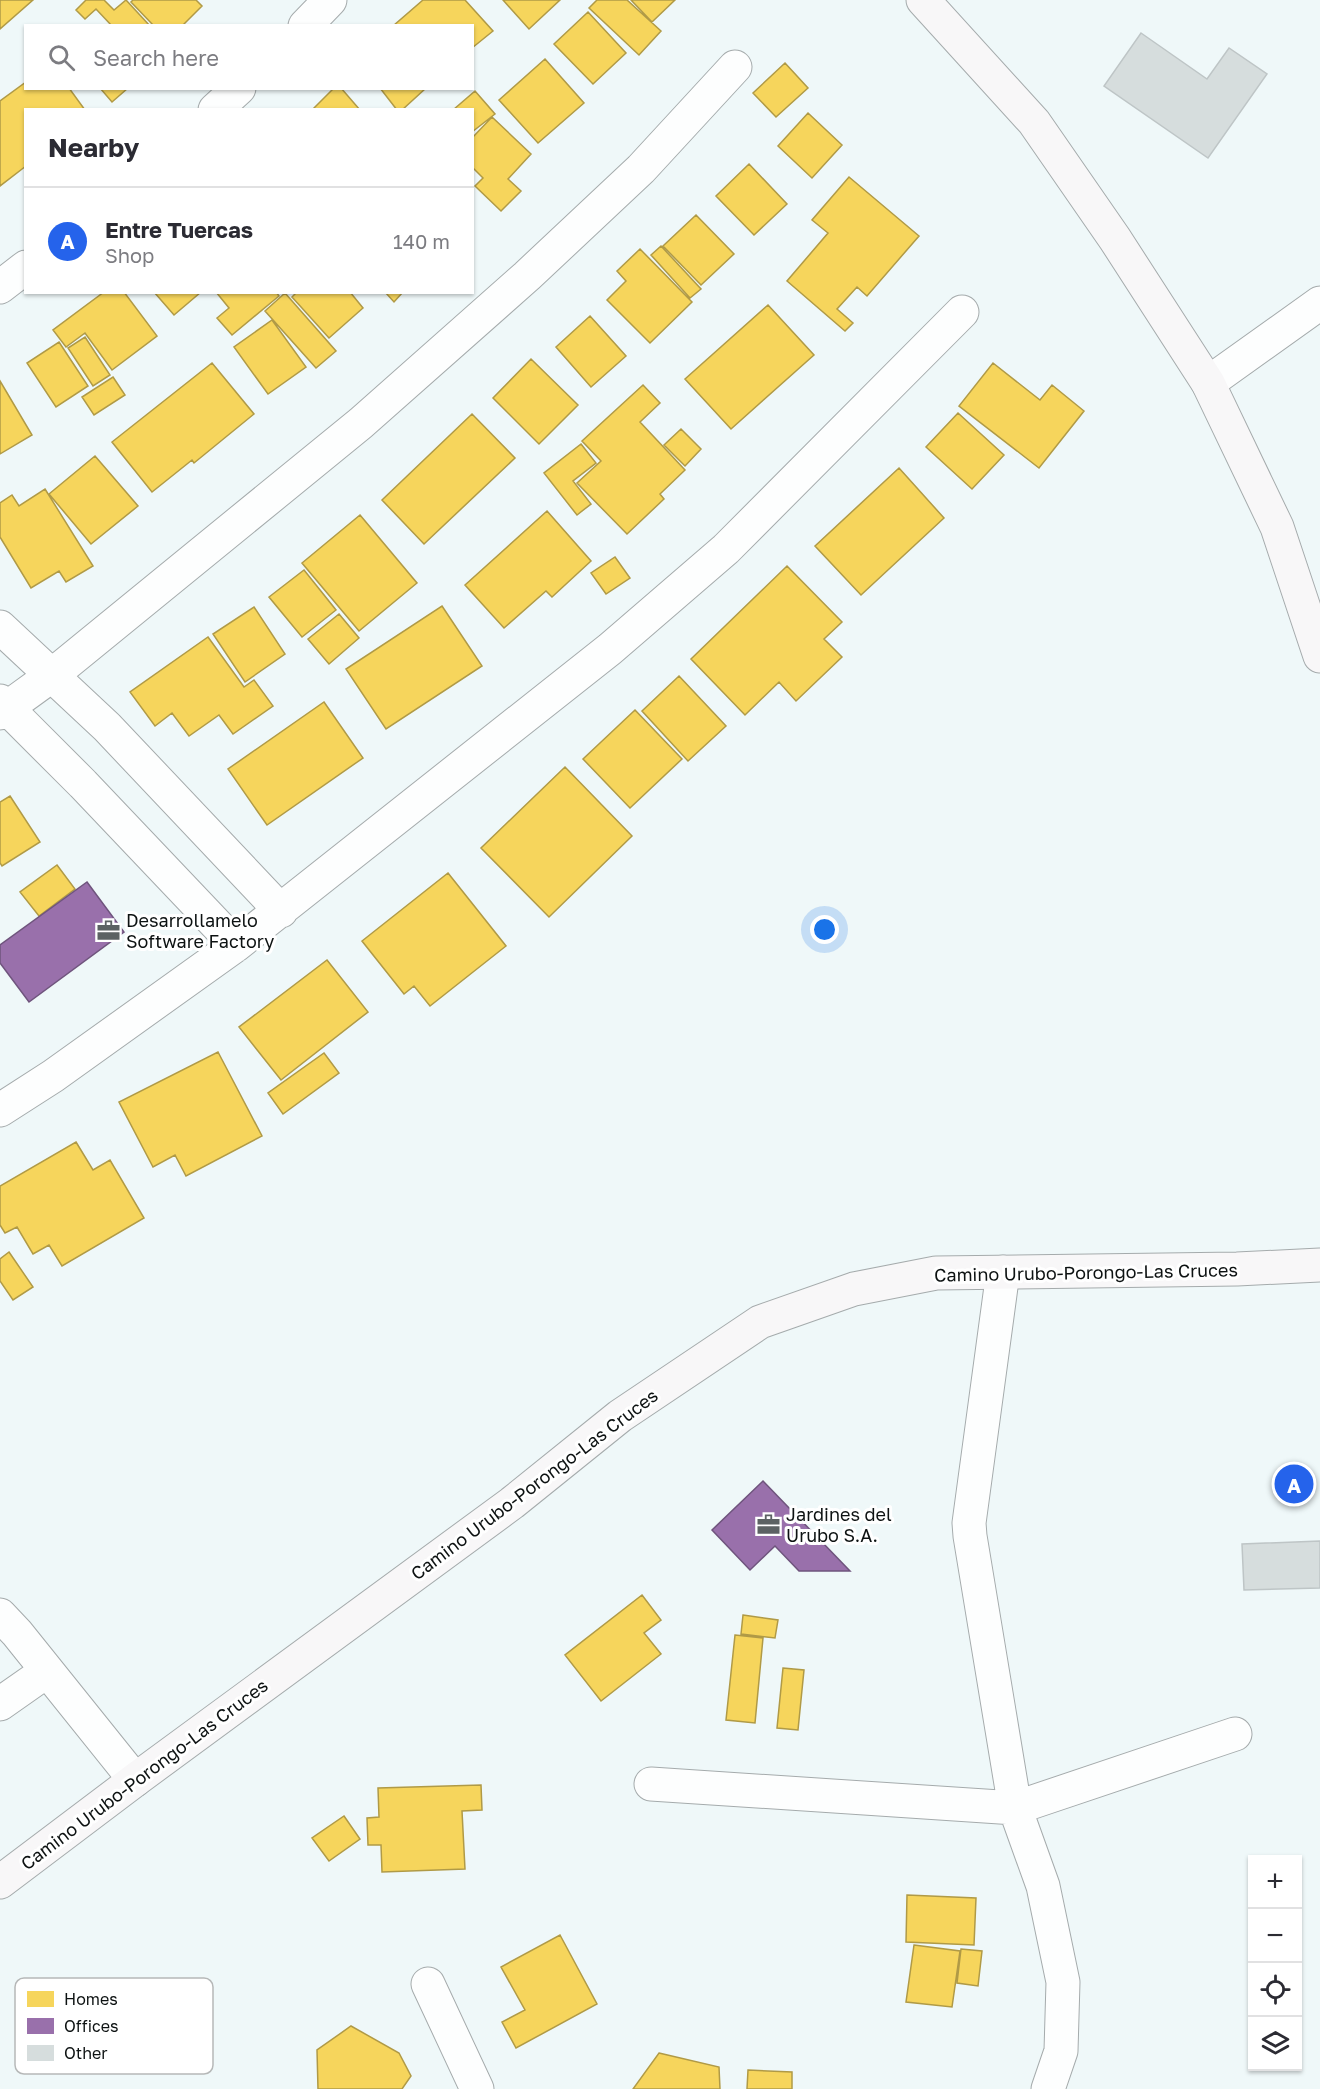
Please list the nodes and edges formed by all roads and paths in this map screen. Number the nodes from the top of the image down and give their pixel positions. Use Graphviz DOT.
graph roads {
  1 [pos="330,0"];
  2 [pos="923,0"];
  3 [pos="307,24"];
  4 [pos="735,66"];
  5 [pos="237,90"];
  6 [pos="217,108"];
  7 [pos="24,269"];
  8 [pos="0,287"];
  9 [pos="1320,303"];
  10 [pos="962,312"];
  11 [pos="1208,383"];
  12 [pos="0,627"];
  13 [pos="1320,656"];
  14 [pos="51,676"];
  15 [pos="2,708"];
  16 [pos="281,911"];
  17 [pos="237,945"];
  18 [pos="0,1110"];
  19 [pos="1320,1266"];
  20 [pos="1003,1272"];
  21 [pos="0,1615"];
  22 [pos="47,1671"];
  23 [pos="0,1704"];
  24 [pos="1236,1734"];
  25 [pos="135,1780"];
  26 [pos="651,1784"];
  27 [pos="1015,1808"];
  28 [pos="0,1882"];
  29 [pos="428,1984"];
  30 [pos="477,2089"];
  31 [pos="1048,2089"];
  1 -- 3 [label="street"];
  2 -- 11 [label="main road"];
  4 -- 14 [label="street"];
  5 -- 6 [label="street"];
  7 -- 8 [label="street"];
  9 -- 11 [label="street"];
  10 -- 16 [label="street"];
  11 -- 13 [label="main road"];
  12 -- 14 [label="street"];
  14 -- 15 [label="street"];
  14 -- 16 [label="street"];
  15 -- 17 [label="street"];
  16 -- 17 [label="street"];
  17 -- 18 [label="street"];
  19 -- 20 [label="main road, Camino Urubo-Porongo-Las Cruces"];
  20 -- 25 [label="main road, Camino Urubo-Porongo-Las Cruces"];
  20 -- 27 [label="street"];
  21 -- 22 [label="street"];
  22 -- 23 [label="street"];
  22 -- 25 [label="street"];
  24 -- 27 [label="street"];
  25 -- 28 [label="main road, Camino Urubo-Porongo-Las Cruces"];
  26 -- 27 [label="street"];
  27 -- 31 [label="street"];
  29 -- 30 [label="street"];
}
